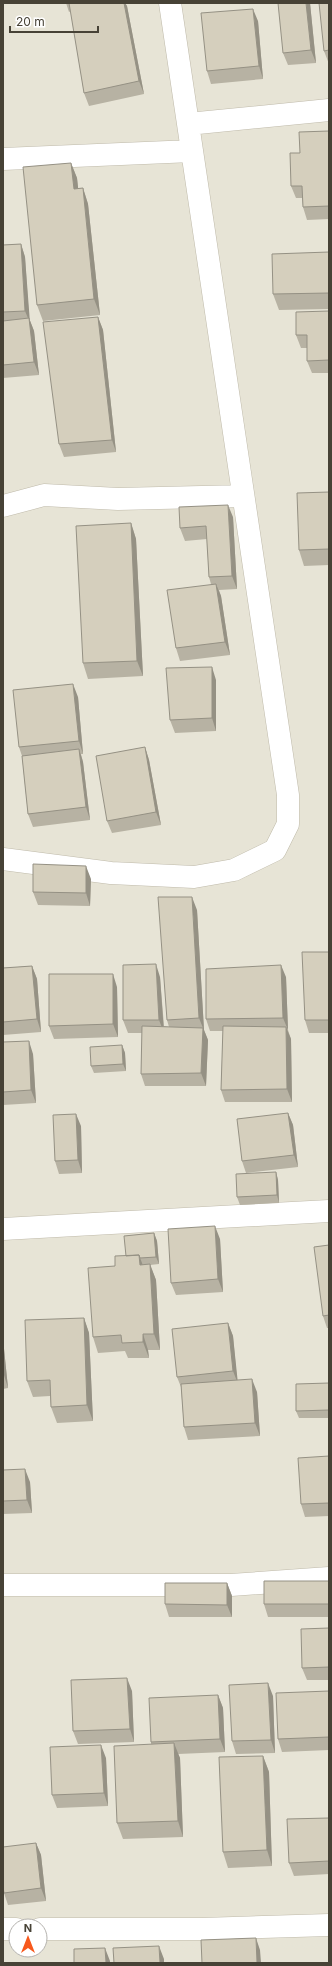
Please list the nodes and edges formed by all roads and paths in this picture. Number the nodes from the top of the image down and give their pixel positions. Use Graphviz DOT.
graph roads {
  1 [pos="170,3"];
  2 [pos="329,110"];
  3 [pos="188,124"];
  4 [pos="192,151"];
  5 [pos="3,160"];
  6 [pos="243,496"];
  7 [pos="3,506"];
  8 [pos="3,859"];
  9 [pos="329,1212"];
  10 [pos="3,1229"];
  11 [pos="329,1578"];
  12 [pos="3,1585"];
  13 [pos="329,1925"];
  14 [pos="48,1929"];
  1 -- 3 [label="street"];
  2 -- 3 [label="street"];
  3 -- 4 [label="street"];
  4 -- 5 [label="street"];
  4 -- 6 [label="street"];
  6 -- 7 [label="street"];
  6 -- 8 [label="street"];
  9 -- 10 [label="street"];
  11 -- 12 [label="street"];
  13 -- 14 [label="street"];
}
